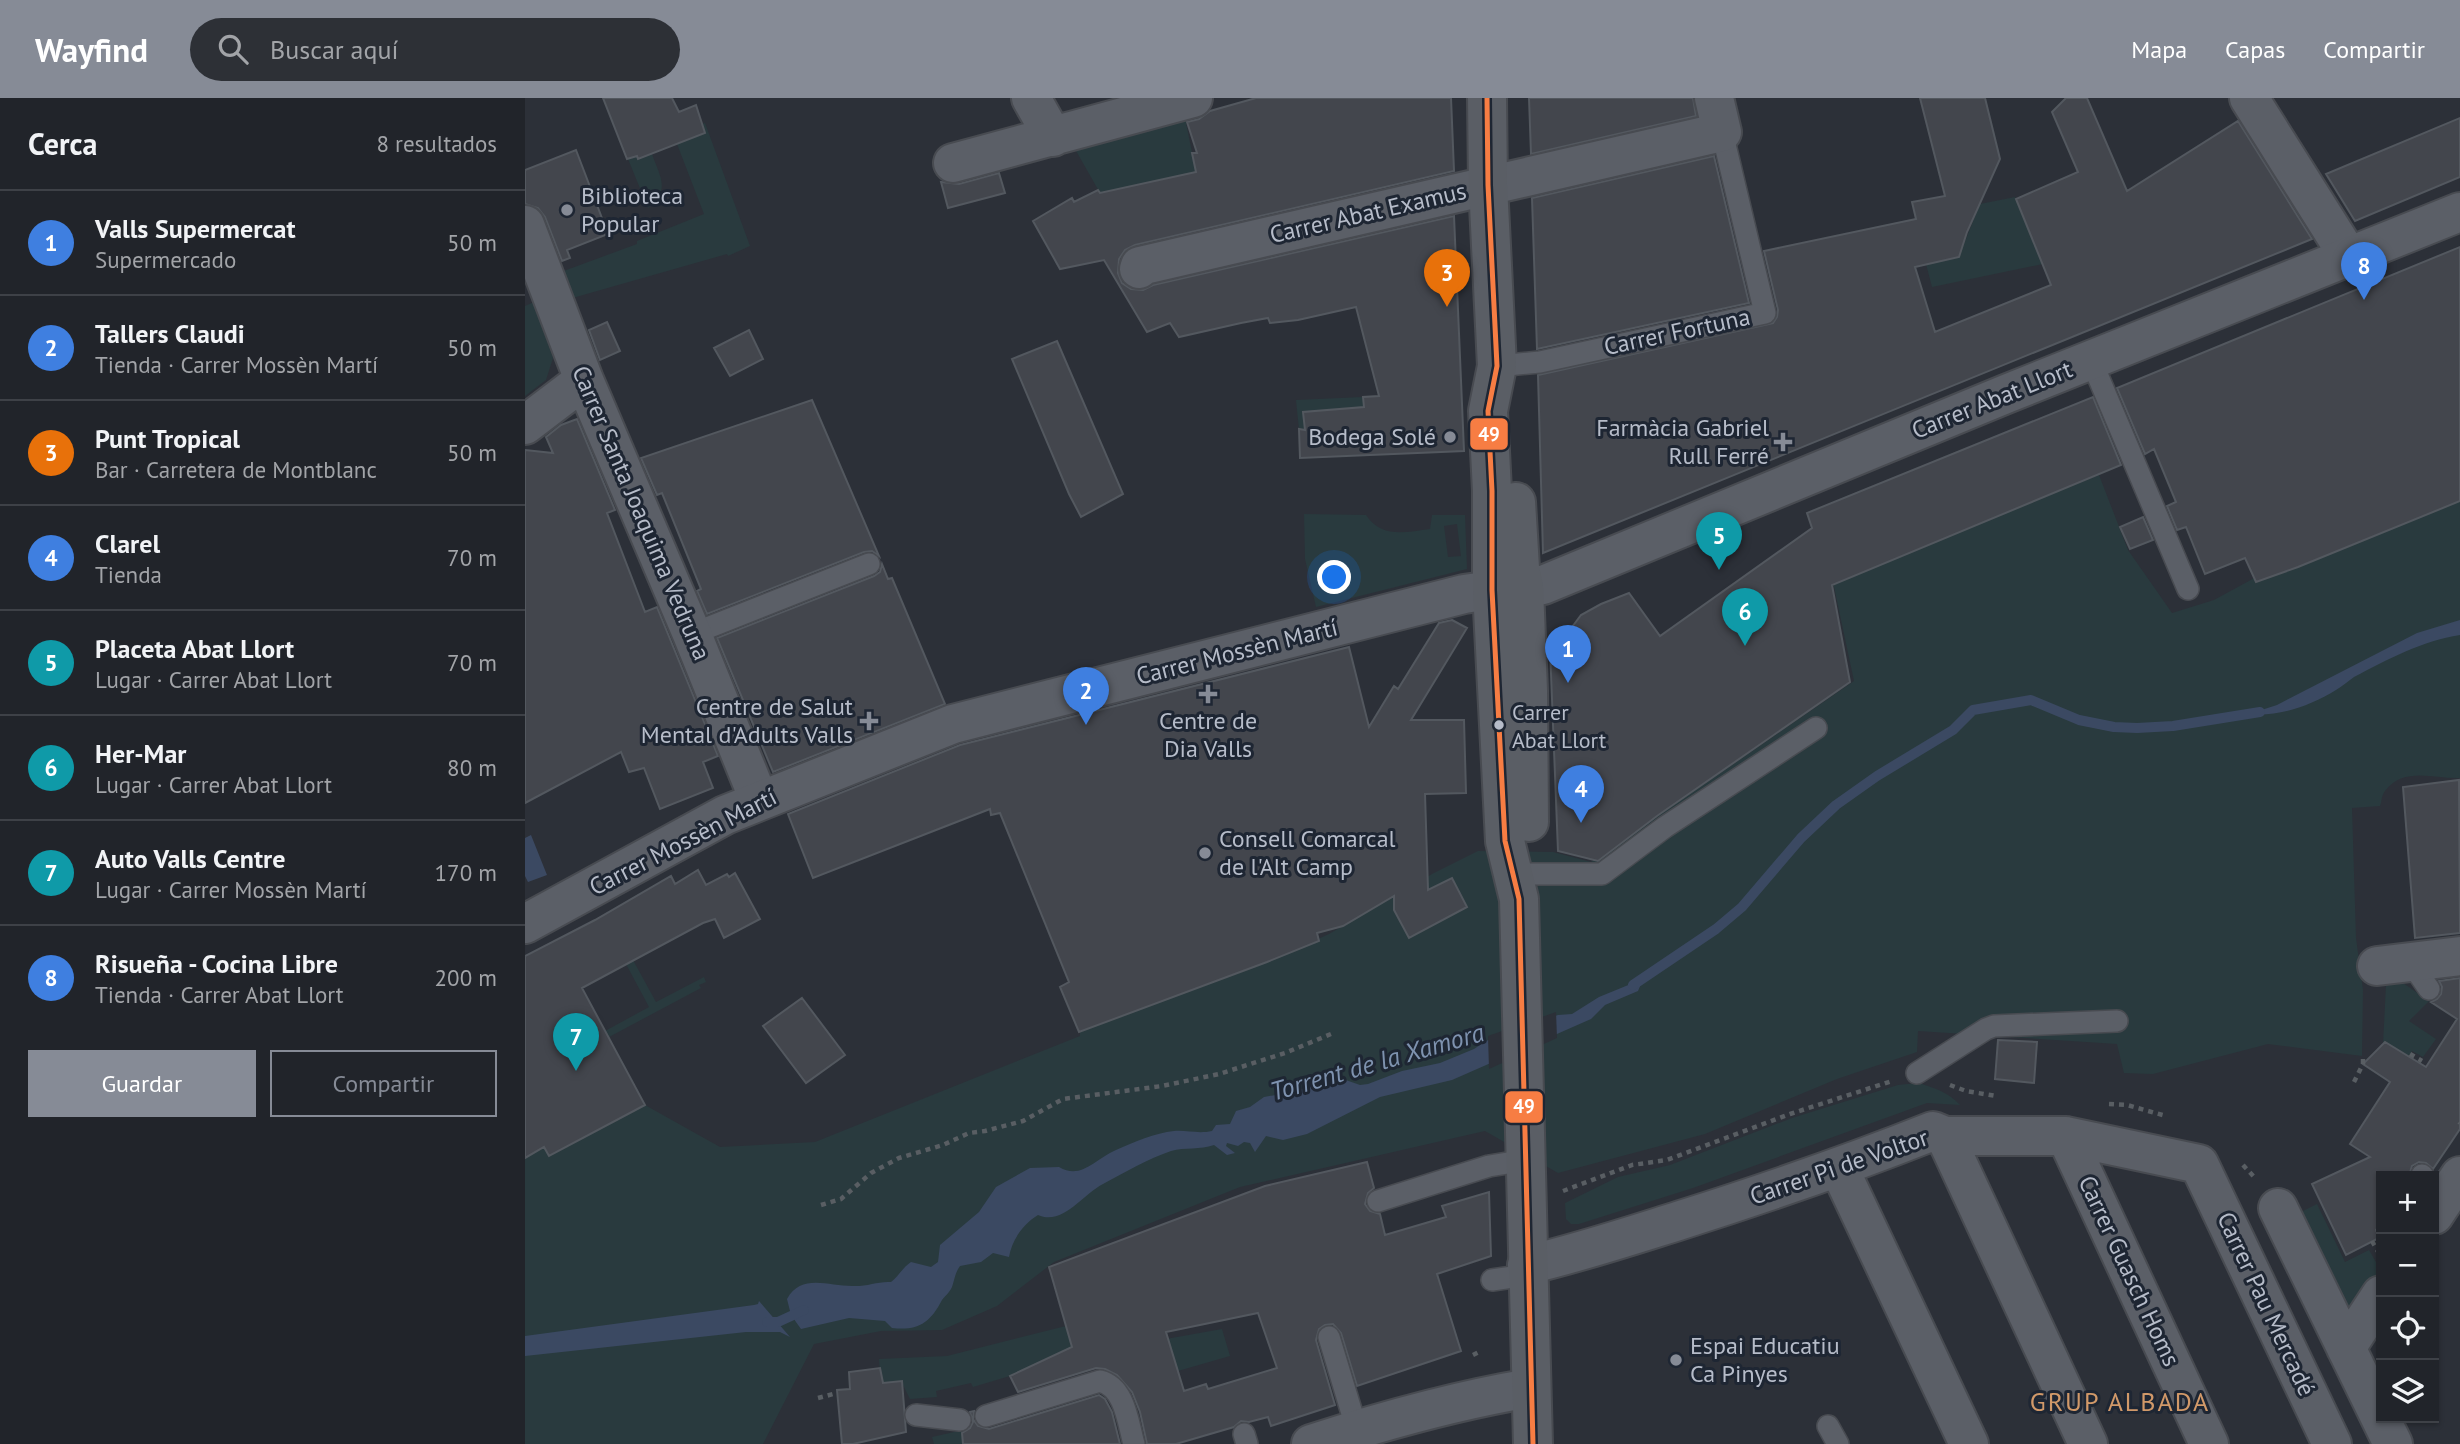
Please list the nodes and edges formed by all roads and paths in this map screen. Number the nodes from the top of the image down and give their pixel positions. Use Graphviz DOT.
graph roads {
  1 [pos="1031,98"];
  2 [pos="1193,98"];
  3 [pos="1487,98"];
  4 [pos="2249,98"];
  5 [pos="1725,126"];
  6 [pos="1053,137"];
  7 [pos="953,163"];
  8 [pos="1488,185"];
  9 [pos="2460,212"];
  10 [pos="525,225"];
  11 [pos="2349,257"];
  12 [pos="1139,269"];
  13 [pos="2091,360"];
  14 [pos="1497,366"];
  15 [pos="585,380"];
  16 [pos="525,425"];
  17 [pos="869,564"];
  18 [pos="1508,589"];
  19 [pos="2188,589"];
  20 [pos="692,634"];
  21 [pos="1816,728"];
  22 [pos="759,800"];
  23 [pos="1524,887"];
  24 [pos="525,924"];
  25 [pos="2460,956"];
  26 [pos="2374,976"];
  27 [pos="2117,1021"];
  28 [pos="1331,1034"];
  29 [pos="2410,1054"];
  30 [pos="2363,1057"];
  31 [pos="2422,1061"];
  32 [pos="1917,1073"];
  33 [pos="2354,1082"];
  34 [pos="1945,1136"];
  35 [pos="2066,1136"];
  36 [pos="1525,1145"];
  37 [pos="2199,1164"];
  38 [pos="1839,1168"];
  39 [pos="1564,1191"];
  40 [pos="1378,1201"];
  41 [pos="821,1205"];
  42 [pos="2278,1208"];
  43 [pos="2372,1241"];
  44 [pos="2376,1248"];
  45 [pos="1515,1273"];
  46 [pos="2379,1297"];
  47 [pos="1334,1335"];
  48 [pos="2346,1348"];
  49 [pos="1479,1352"];
  50 [pos="1473,1356"];
  51 [pos="1531,1388"];
  52 [pos="837,1393"];
  53 [pos="818,1398"];
  54 [pos="916,1415"];
  55 [pos="986,1416"];
  56 [pos="960,1420"];
  57 [pos="1361,1428"];
  58 [pos="1134,1444"];
  59 [pos="1311,1444"];
  60 [pos="1533,1444"];
  61 [pos="1969,1444"];
  62 [pos="2088,1444"];
  63 [pos="2209,1444"];
  64 [pos="2332,1444"];
  65 [pos="2393,1444"];
  1 -- 6 [label="street"];
  2 -- 6 [label="street"];
  3 -- 8 [label="main road"];
  4 -- 11 [label="street"];
  5 -- 8 [label="street, Carrer Abat Examus"];
  5 -- 14 [label="lane, Carrer Fortuna"];
  6 -- 7 [label="street"];
  8 -- 12 [label="street, Carrer Abat Examus"];
  8 -- 14 [label="main road"];
  9 -- 11 [label="street, Carrer Abat Llort"];
  10 -- 15 [label="street, Carrer Santa Joaquima Vedruna"];
  11 -- 13 [label="street, Carrer Abat Llort"];
  13 -- 18 [label="street, Carrer Abat Llort"];
  13 -- 19 [label="lane"];
  14 -- 18 [label="main road"];
  14 -- 18 [label="main road"];
  15 -- 16 [label="street"];
  15 -- 20 [label="street, Carrer Santa Joaquima Vedruna"];
  17 -- 20 [label="lane"];
  18 -- 22 [label="street, Carrer Mossèn Martí"];
  18 -- 23 [label="main road"];
  20 -- 22 [label="street, Carrer Santa Joaquima Vedruna"];
  21 -- 23 [label="lane"];
  22 -- 24 [label="street, Carrer Mossèn Martí"];
  23 -- 36 [label="main road"];
  25 -- 26 [label="street"];
  27 -- 32 [label="lane"];
  28 -- 41 [label="path"];
  29 -- 31 [label="path"];
  30 -- 33 [label="path"];
  32 -- 39 [label="path"];
  34 -- 35 [label="street, Carrer Pi de Voltor"];
  34 -- 38 [label="street, Carrer Pi de Voltor"];
  34 -- 62 [label="street"];
  35 -- 37 [label="street, Carrer Pi de Voltor"];
  35 -- 63 [label="street, Carrer Guasch Homs"];
  36 -- 40 [label="lane"];
  36 -- 45 [label="main road"];
  37 -- 64 [label="street, Carrer Pau Mercadé"];
  38 -- 45 [label="street, Carrer Pi de Voltor"];
  38 -- 61 [label="street"];
  42 -- 48 [label="street"];
  43 -- 44 [label="path"];
  45 -- 51 [label="main road"];
  46 -- 48 [label="street"];
  47 -- 57 [label="lane"];
  48 -- 65 [label="street"];
  49 -- 50 [label="path"];
  51 -- 57 [label="street"];
  51 -- 60 [label="main road"];
  52 -- 53 [label="path"];
  54 -- 56 [label="lane"];
  55 -- 58 [label="lane"];
  57 -- 59 [label="street"];
}
